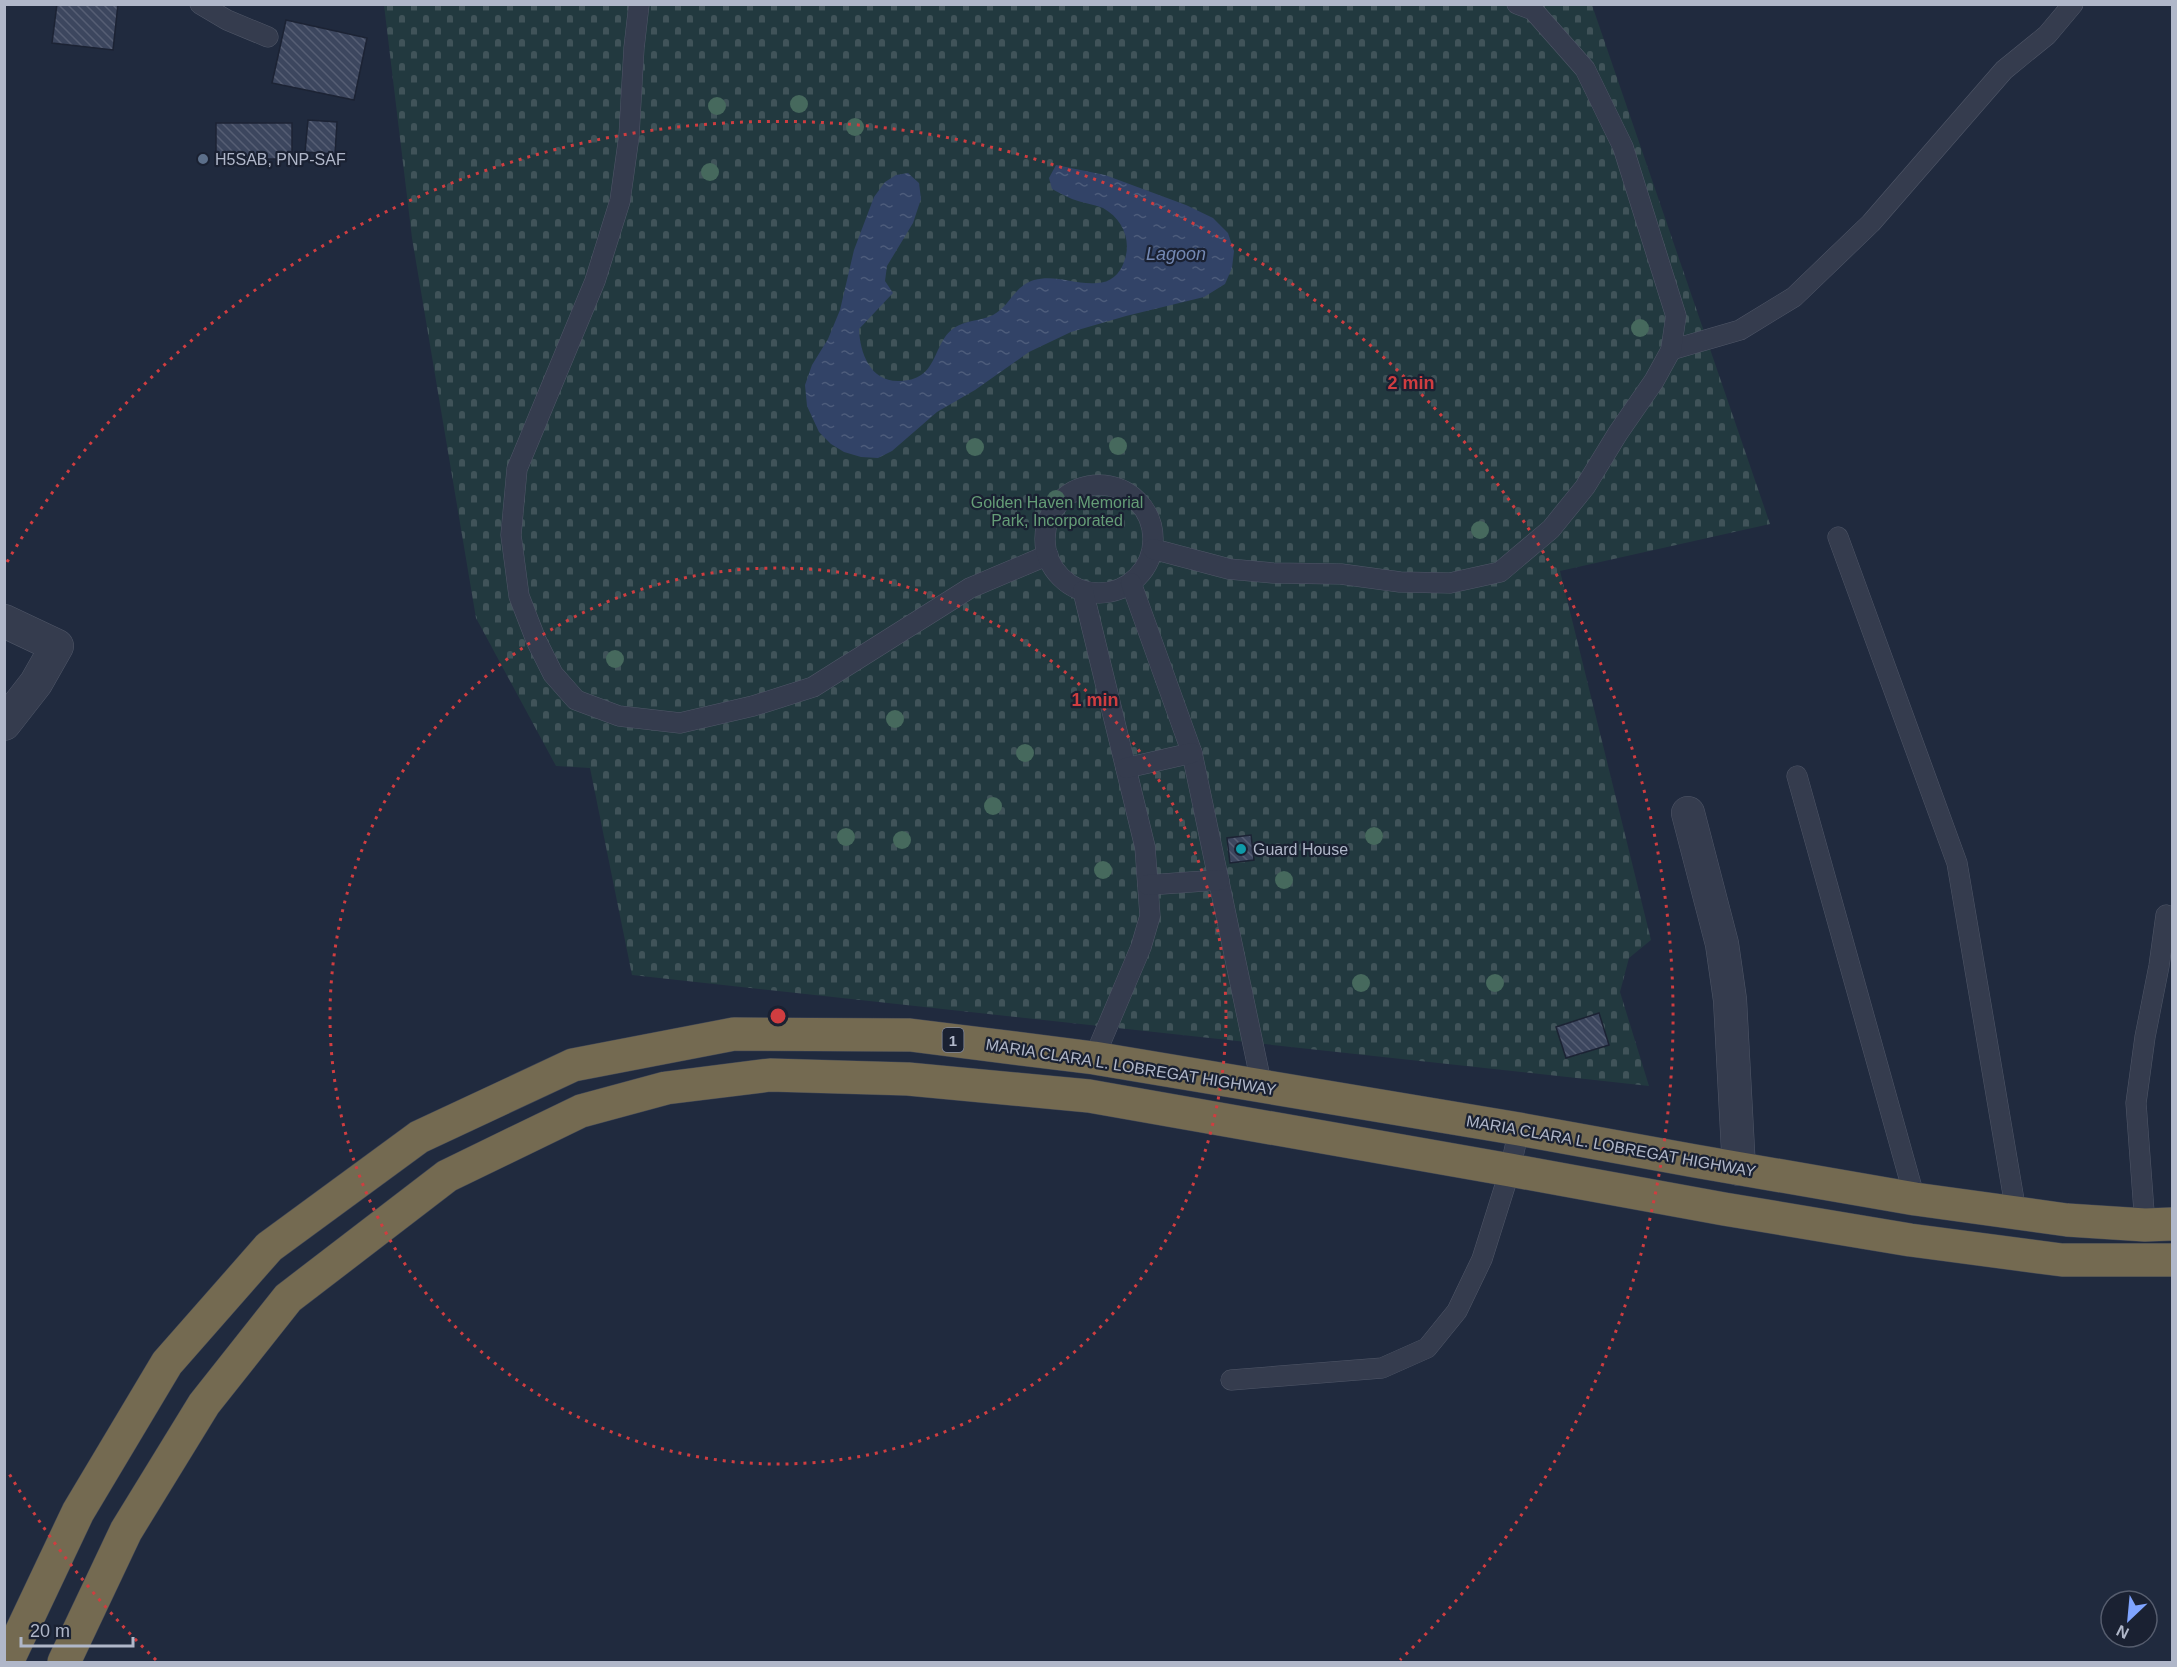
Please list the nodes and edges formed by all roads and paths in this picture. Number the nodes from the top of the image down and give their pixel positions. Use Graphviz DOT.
graph roads {
  1 [pos="200,4"];
  2 [pos="639,4"];
  3 [pos="1517,4"];
  4 [pos="2073,4"];
  5 [pos="268,37"];
  6 [pos="1671,350"];
  7 [pos="1838,537"];
  8 [pos="1153,549"];
  9 [pos="1048,555"];
  10 [pos="1131,583"];
  11 [pos="1083,591"];
  12 [pos="4,621"];
  13 [pos="4,724"];
  14 [pos="1192,753"];
  15 [pos="1126,768"];
  16 [pos="1797,776"];
  17 [pos="1688,813"];
  18 [pos="1219,880"];
  19 [pos="1148,885"];
  20 [pos="2166,915"];
  21 [pos="910,1035"];
  22 [pos="1094,1058"];
  23 [pos="908,1079"];
  24 [pos="1262,1087"];
  25 [pos="1519,1129"];
  26 [pos="419,1137"];
  27 [pos="1739,1169"];
  28 [pos="1510,1170"];
  29 [pos="447,1176"];
  30 [pos="1915,1199"];
  31 [pos="2016,1212"];
  32 [pos="2159,1225"];
  33 [pos="2172,1260"];
  34 [pos="1231,1380"];
  35 [pos="9,1645"];
  36 [pos="64,1662"];
  1 -- 5 [label="lane"];
  2 -- 9 [label="lane"];
  3 -- 6 [label="lane"];
  4 -- 6 [label="lane"];
  6 -- 8 [label="lane"];
  7 -- 31 [label="lane"];
  8 -- 9 [label="lane"];
  8 -- 10 [label="lane"];
  9 -- 11 [label="lane"];
  10 -- 11 [label="lane"];
  10 -- 14 [label="lane"];
  11 -- 15 [label="lane"];
  12 -- 13 [label="street"];
  14 -- 15 [label="lane"];
  14 -- 18 [label="lane"];
  15 -- 19 [label="lane"];
  16 -- 30 [label="lane"];
  17 -- 27 [label="street"];
  18 -- 19 [label="lane"];
  18 -- 24 [label="lane"];
  19 -- 22 [label="lane"];
  20 -- 32 [label="lane"];
  21 -- 22 [label="highway, MARIA CLARA L. LOBREGAT HIGHWAY / 1"];
  21 -- 23 [label="highway"];
  21 -- 26 [label="highway, MARIA CLARA L. LOBREGAT HIGHWAY / 1"];
  22 -- 24 [label="highway, MARIA CLARA L. LOBREGAT HIGHWAY / 1"];
  23 -- 28 [label="highway"];
  23 -- 29 [label="highway"];
  24 -- 25 [label="highway, MARIA CLARA L. LOBREGAT HIGHWAY / 1"];
  25 -- 27 [label="highway, MARIA CLARA L. LOBREGAT HIGHWAY / 1"];
  25 -- 28 [label="lane"];
  26 -- 29 [label="highway"];
  26 -- 35 [label="highway, MARIA CLARA L. LOBREGAT HIGHWAY / 1"];
  27 -- 30 [label="highway, MARIA CLARA L. LOBREGAT HIGHWAY / 1"];
  28 -- 33 [label="highway"];
  28 -- 34 [label="lane"];
  29 -- 36 [label="highway"];
  30 -- 31 [label="highway, MARIA CLARA L. LOBREGAT HIGHWAY / 1"];
  31 -- 32 [label="highway, MARIA CLARA L. LOBREGAT HIGHWAY / 1"];
}
